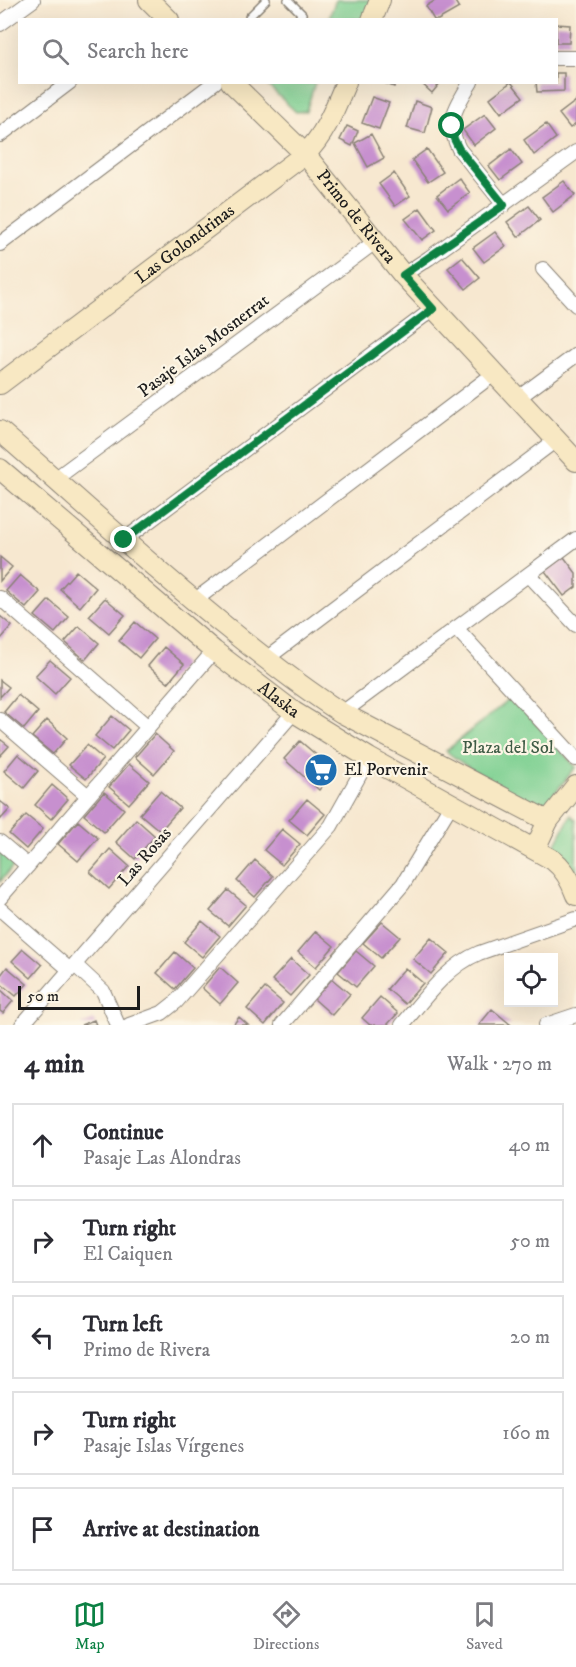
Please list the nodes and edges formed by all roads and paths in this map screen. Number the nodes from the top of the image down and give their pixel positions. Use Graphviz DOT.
graph roads {
  1 [pos="33,0"];
  2 [pos="266,0"];
  3 [pos="288,0"];
  4 [pos="380,0"];
  5 [pos="249,18"];
  6 [pos="299,18"];
  7 [pos="373,18"];
  8 [pos="0,24"];
  9 [pos="558,58"];
  10 [pos="576,58"];
  11 [pos="67,84"];
  12 [pos="212,84"];
  13 [pos="235,84"];
  14 [pos="345,84"];
  15 [pos="470,84"];
  16 [pos="0,135"];
  17 [pos="576,152"];
  18 [pos="305,154"];
  19 [pos="504,205"];
  20 [pos="375,242"];
  21 [pos="0,244"];
  22 [pos="543,269"];
  23 [pos="403,275"];
  24 [pos="576,305"];
  25 [pos="433,309"];
  26 [pos="576,355"];
  27 [pos="495,373"];
  28 [pos="0,384"];
  29 [pos="518,398"];
  30 [pos="0,431"];
  31 [pos="556,440"];
  32 [pos="576,461"];
  33 [pos="0,469"];
  34 [pos="55,479"];
  35 [pos="576,539"];
  36 [pos="124,540"];
  37 [pos="529,574"];
  38 [pos="0,598"];
  39 [pos="194,601"];
  40 [pos="576,625"];
  41 [pos="456,628"];
  42 [pos="214,651"];
  43 [pos="266,659"];
  44 [pos="294,712"];
  45 [pos="342,713"];
  46 [pos="0,720"];
  47 [pos="148,727"];
  48 [pos="369,758"];
  49 [pos="576,759"];
  50 [pos="576,786"];
  51 [pos="88,796"];
  52 [pos="452,803"];
  53 [pos="548,821"];
  54 [pos="0,842"];
  55 [pos="535,849"];
  56 [pos="28,866"];
  57 [pos="576,895"];
  58 [pos="0,898"];
  59 [pos="0,909"];
  60 [pos="576,919"];
  61 [pos="72,967"];
  62 [pos="576,1015"];
  63 [pos="22,1025"];
  64 [pos="118,1025"];
  65 [pos="129,1025"];
  66 [pos="282,1025"];
  67 [pos="402,1025"];
  68 [pos="546,1025"];
  1 -- 8 [label="street"];
  2 -- 5 [label="lane"];
  3 -- 6 [label="lane"];
  4 -- 7 [label="street"];
  9 -- 10 [label="street"];
  11 -- 16 [label="street"];
  12 -- 21 [label="street"];
  13 -- 18 [label="street, Primo de Rivera"];
  14 -- 18 [label="street, Las Golondrinas"];
  15 -- 19 [label="street"];
  17 -- 19 [label="street"];
  18 -- 20 [label="street, Primo de Rivera"];
  18 -- 28 [label="street, Las Golondrinas"];
  19 -- 23 [label="street"];
  20 -- 23 [label="street, Primo de Rivera"];
  20 -- 34 [label="street, Pasaje Islas Mosnerrat"];
  22 -- 24 [label="street"];
  23 -- 25 [label="street, Primo de Rivera"];
  25 -- 27 [label="street, Primo de Rivera"];
  25 -- 36 [label="street"];
  26 -- 29 [label="street"];
  27 -- 29 [label="street, Primo de Rivera"];
  27 -- 39 [label="street"];
  29 -- 31 [label="street, Primo de Rivera"];
  30 -- 34 [label="street, Alaska"];
  31 -- 32 [label="street, Primo de Rivera"];
  31 -- 43 [label="street"];
  33 -- 42 [label="street, Alaska"];
  34 -- 36 [label="street, Alaska"];
  35 -- 37 [label="street"];
  36 -- 39 [label="street, Alaska"];
  37 -- 40 [label="street"];
  37 -- 41 [label="street"];
  38 -- 47 [label="street"];
  39 -- 43 [label="street, Alaska"];
  41 -- 45 [label="street"];
  41 -- 49 [label="street"];
  42 -- 44 [label="street, Alaska"];
  42 -- 47 [label="street"];
  43 -- 45 [label="street, Alaska"];
  44 -- 48 [label="street, Alaska"];
  44 -- 61 [label="street, Las Rosas"];
  45 -- 53 [label="street, Alaska"];
  46 -- 51 [label="street"];
  47 -- 51 [label="street"];
  48 -- 52 [label="street, Alaska"];
  48 -- 65 [label="street"];
  50 -- 53 [label="street"];
  51 -- 56 [label="street"];
  52 -- 55 [label="street, Alaska"];
  52 -- 66 [label="street"];
  53 -- 55 [label="street"];
  54 -- 56 [label="street"];
  55 -- 57 [label="street, Alaska"];
  56 -- 58 [label="street"];
  59 -- 61 [label="street"];
  60 -- 67 [label="street"];
  61 -- 63 [label="street, Las Rosas"];
  61 -- 64 [label="street"];
  62 -- 68 [label="street"];
}
